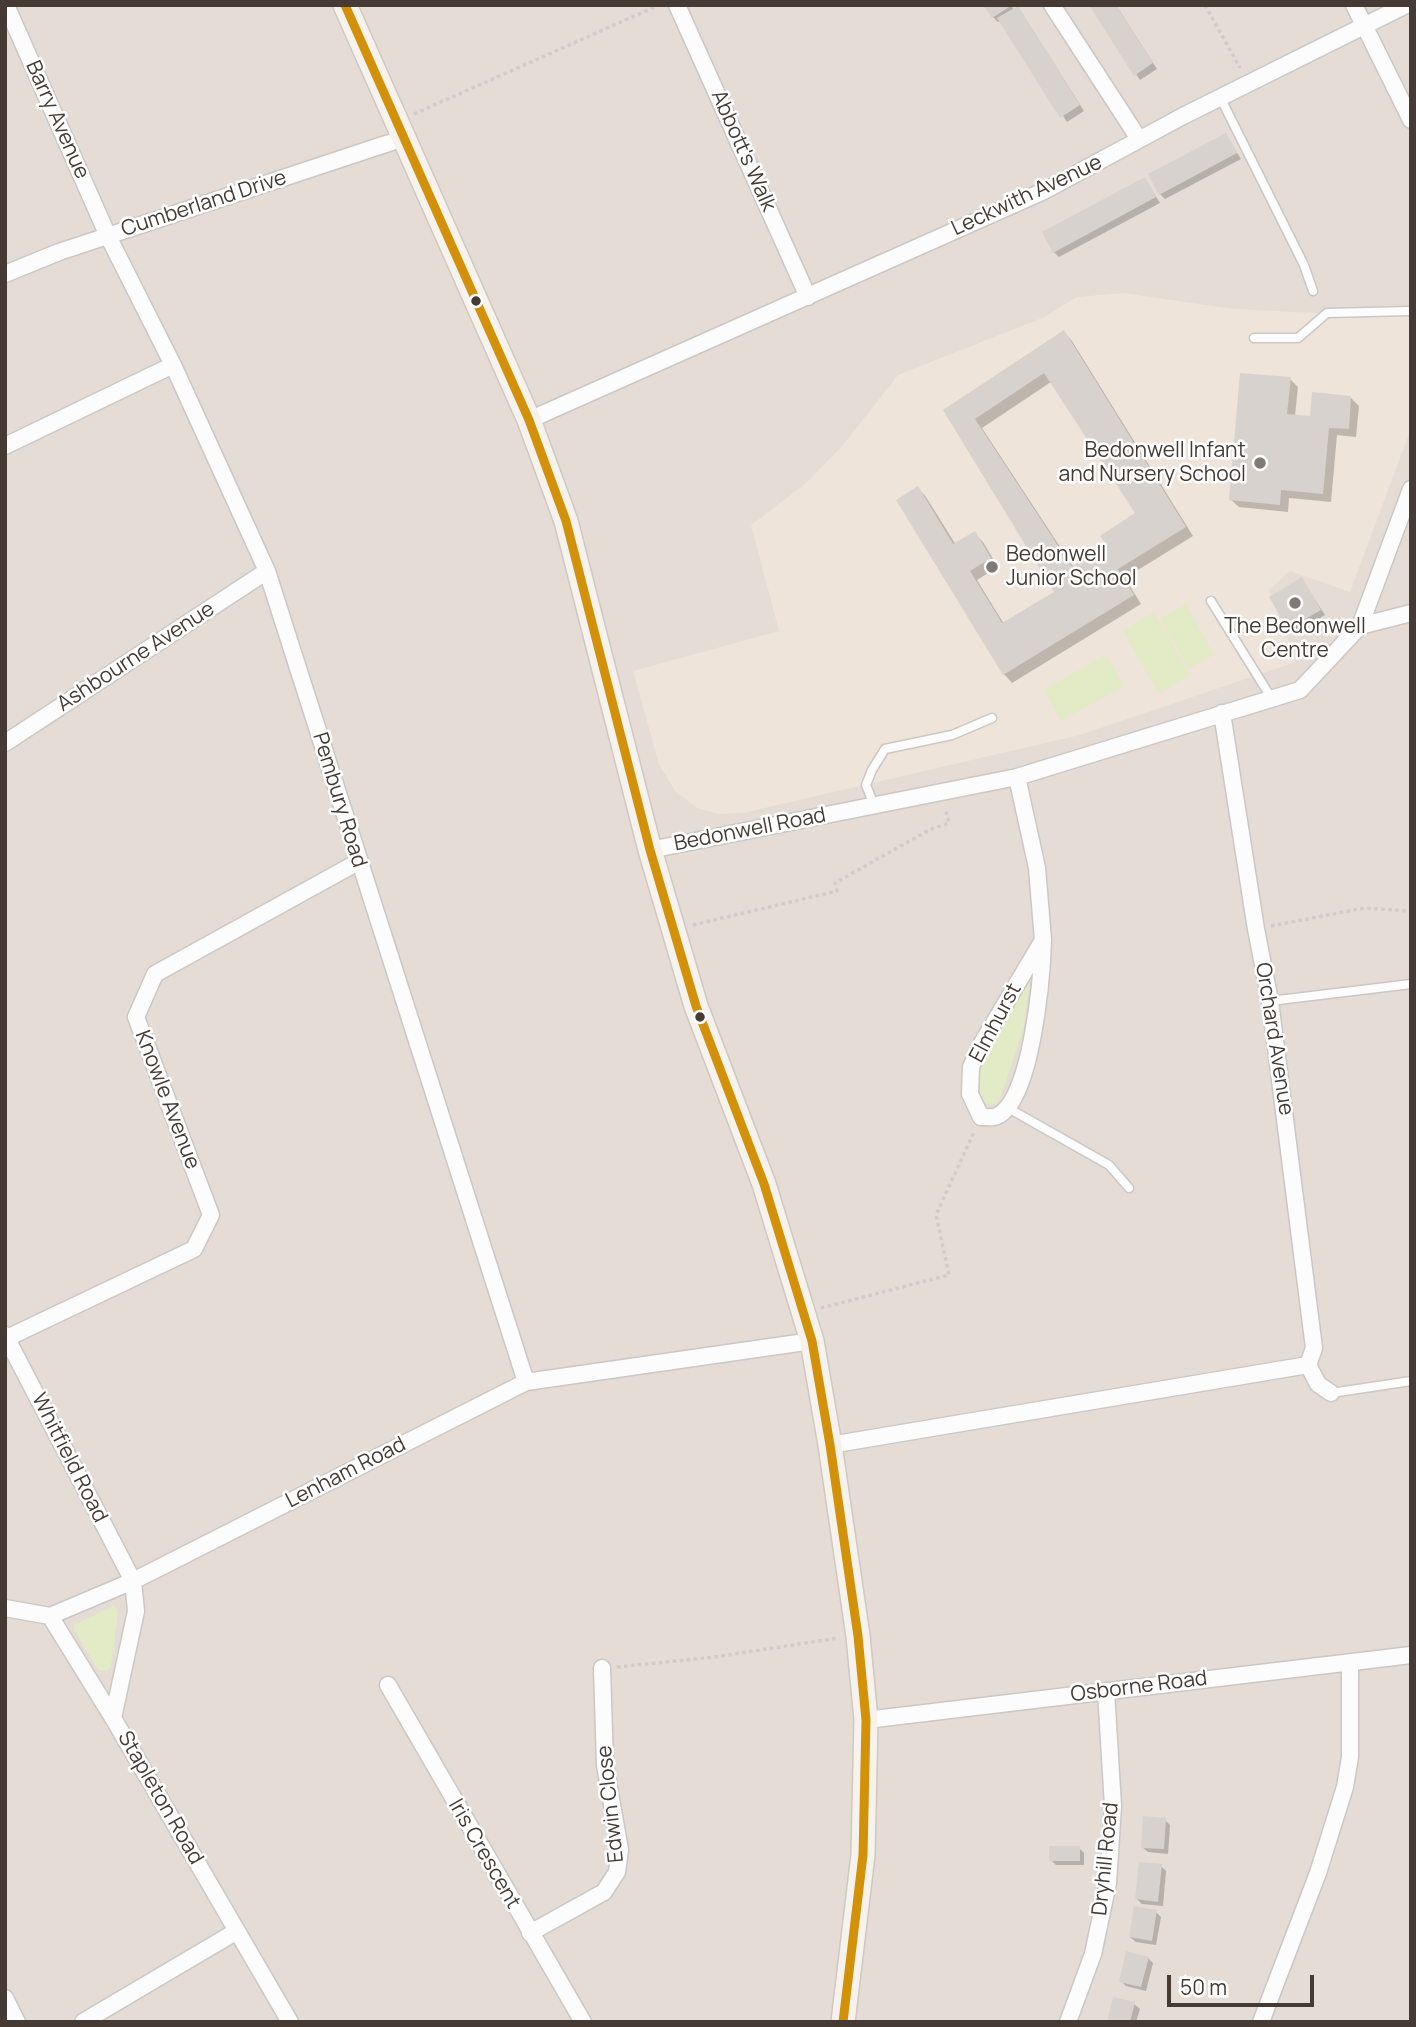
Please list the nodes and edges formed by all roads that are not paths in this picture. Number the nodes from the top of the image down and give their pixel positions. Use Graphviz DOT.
graph roads {
  1 [pos="6,5"];
  2 [pos="345,5"];
  3 [pos="677,5"];
  4 [pos="1052,5"];
  5 [pos="1354,5"];
  6 [pos="1406,5"];
  7 [pos="1364,25"];
  8 [pos="1220,97"];
  9 [pos="1411,120"];
  10 [pos="400,130"];
  11 [pos="1139,139"];
  12 [pos="108,236"];
  13 [pos="5,274"];
  14 [pos="1313,291"];
  15 [pos="808,297"];
  16 [pos="1411,311"];
  17 [pos="1254,338"];
  18 [pos="173,365"];
  19 [pos="529,421"];
  20 [pos="5,446"];
  21 [pos="1411,489"];
  22 [pos="267,571"];
  23 [pos="1211,601"];
  24 [pos="1411,613"];
  25 [pos="1360,625"];
  26 [pos="1272,699"];
  27 [pos="1222,713"];
  28 [pos="992,718"];
  29 [pos="5,743"];
  30 [pos="1017,777"];
  31 [pos="874,805"];
  32 [pos="649,850"];
  33 [pos="358,862"];
  34 [pos="1043,940"];
  35 [pos="1411,984"];
  36 [pos="1270,1001"];
  37 [pos="1008,1108"];
  38 [pos="1129,1188"];
  39 [pos="6,1337"];
  40 [pos="812,1341"];
  41 [pos="1308,1365"];
  42 [pos="1411,1381"];
  43 [pos="526,1382"];
  44 [pos="1331,1393"];
  45 [pos="830,1445"];
  46 [pos="133,1581"];
  47 [pos="5,1608"];
  48 [pos="50,1616"];
  49 [pos="1411,1655"];
  50 [pos="1350,1664"];
  51 [pos="602,1668"];
  52 [pos="388,1685"];
  53 [pos="1106,1690"];
  54 [pos="113,1718"];
  55 [pos="866,1720"];
  56 [pos="237,1931"];
  57 [pos="530,1933"];
  58 [pos="5,1998"];
  59 [pos="18,2022"];
  60 [pos="83,2022"];
  61 [pos="290,2022"];
  62 [pos="583,2022"];
  63 [pos="844,2022"];
  64 [pos="1068,2022"];
  65 [pos="1261,2022"];
  1 -- 12 [label="street, Barry Avenue"];
  2 -- 10 [label="street"];
  3 -- 15 [label="street, Abbott's Walk"];
  4 -- 11 [label="street"];
  5 -- 7 [label="street"];
  6 -- 7 [label="street, Leckwith Avenue"];
  7 -- 8 [label="street, Leckwith Avenue"];
  7 -- 9 [label="street"];
  8 -- 11 [label="street, Leckwith Avenue"];
  8 -- 14 [label="lane"];
  10 -- 12 [label="street, Cumberland Drive"];
  10 -- 19 [label="street"];
  11 -- 15 [label="street, Leckwith Avenue"];
  12 -- 13 [label="street, Cumberland Drive"];
  12 -- 18 [label="street, Pembury Road"];
  15 -- 19 [label="street, Leckwith Avenue"];
  16 -- 17 [label="lane"];
  18 -- 20 [label="street"];
  18 -- 22 [label="street, Pembury Road"];
  19 -- 32 [label="street"];
  21 -- 25 [label="street, Bedonwell Road"];
  22 -- 29 [label="street, Ashbourne Avenue"];
  22 -- 33 [label="street, Pembury Road"];
  23 -- 26 [label="lane"];
  24 -- 25 [label="street"];
  25 -- 26 [label="street, Bedonwell Road"];
  26 -- 27 [label="street, Bedonwell Road"];
  27 -- 30 [label="street, Bedonwell Road"];
  27 -- 36 [label="street, Orchard Avenue"];
  28 -- 31 [label="lane"];
  30 -- 31 [label="street, Bedonwell Road"];
  30 -- 34 [label="street, Elmhurst"];
  31 -- 32 [label="street, Bedonwell Road"];
  32 -- 40 [label="street, Bedonwell Road"];
  33 -- 39 [label="street, Knowle Avenue"];
  33 -- 43 [label="street, Pembury Road"];
  34 -- 37 [label="street, Elmhurst"];
  34 -- 37 [label="street, Elmhurst"];
  35 -- 36 [label="lane"];
  36 -- 41 [label="street, Orchard Avenue"];
  37 -- 38 [label="lane"];
  39 -- 46 [label="street, Whitfield Road"];
  40 -- 43 [label="street, Lenham Road"];
  40 -- 45 [label="street, Bedonwell Road"];
  41 -- 44 [label="street"];
  41 -- 45 [label="street"];
  42 -- 44 [label="lane"];
  43 -- 46 [label="street, Lenham Road"];
  45 -- 55 [label="street, Bedonwell Road"];
  46 -- 48 [label="street, Lenham Road"];
  46 -- 54 [label="street"];
  47 -- 48 [label="street"];
  48 -- 54 [label="street, Stapleton Road"];
  49 -- 50 [label="street, Osborne Road"];
  50 -- 53 [label="street, Osborne Road"];
  50 -- 65 [label="street"];
  51 -- 57 [label="street, Edwin Close"];
  52 -- 57 [label="street, Iris Crescent"];
  53 -- 55 [label="street, Osborne Road"];
  53 -- 64 [label="street, Dryhill Road"];
  54 -- 56 [label="street, Stapleton Road"];
  55 -- 63 [label="street, Bedonwell Road"];
  56 -- 60 [label="street"];
  56 -- 61 [label="street, Stapleton Road"];
  57 -- 62 [label="street, Iris Crescent"];
  58 -- 59 [label="street"];
}
